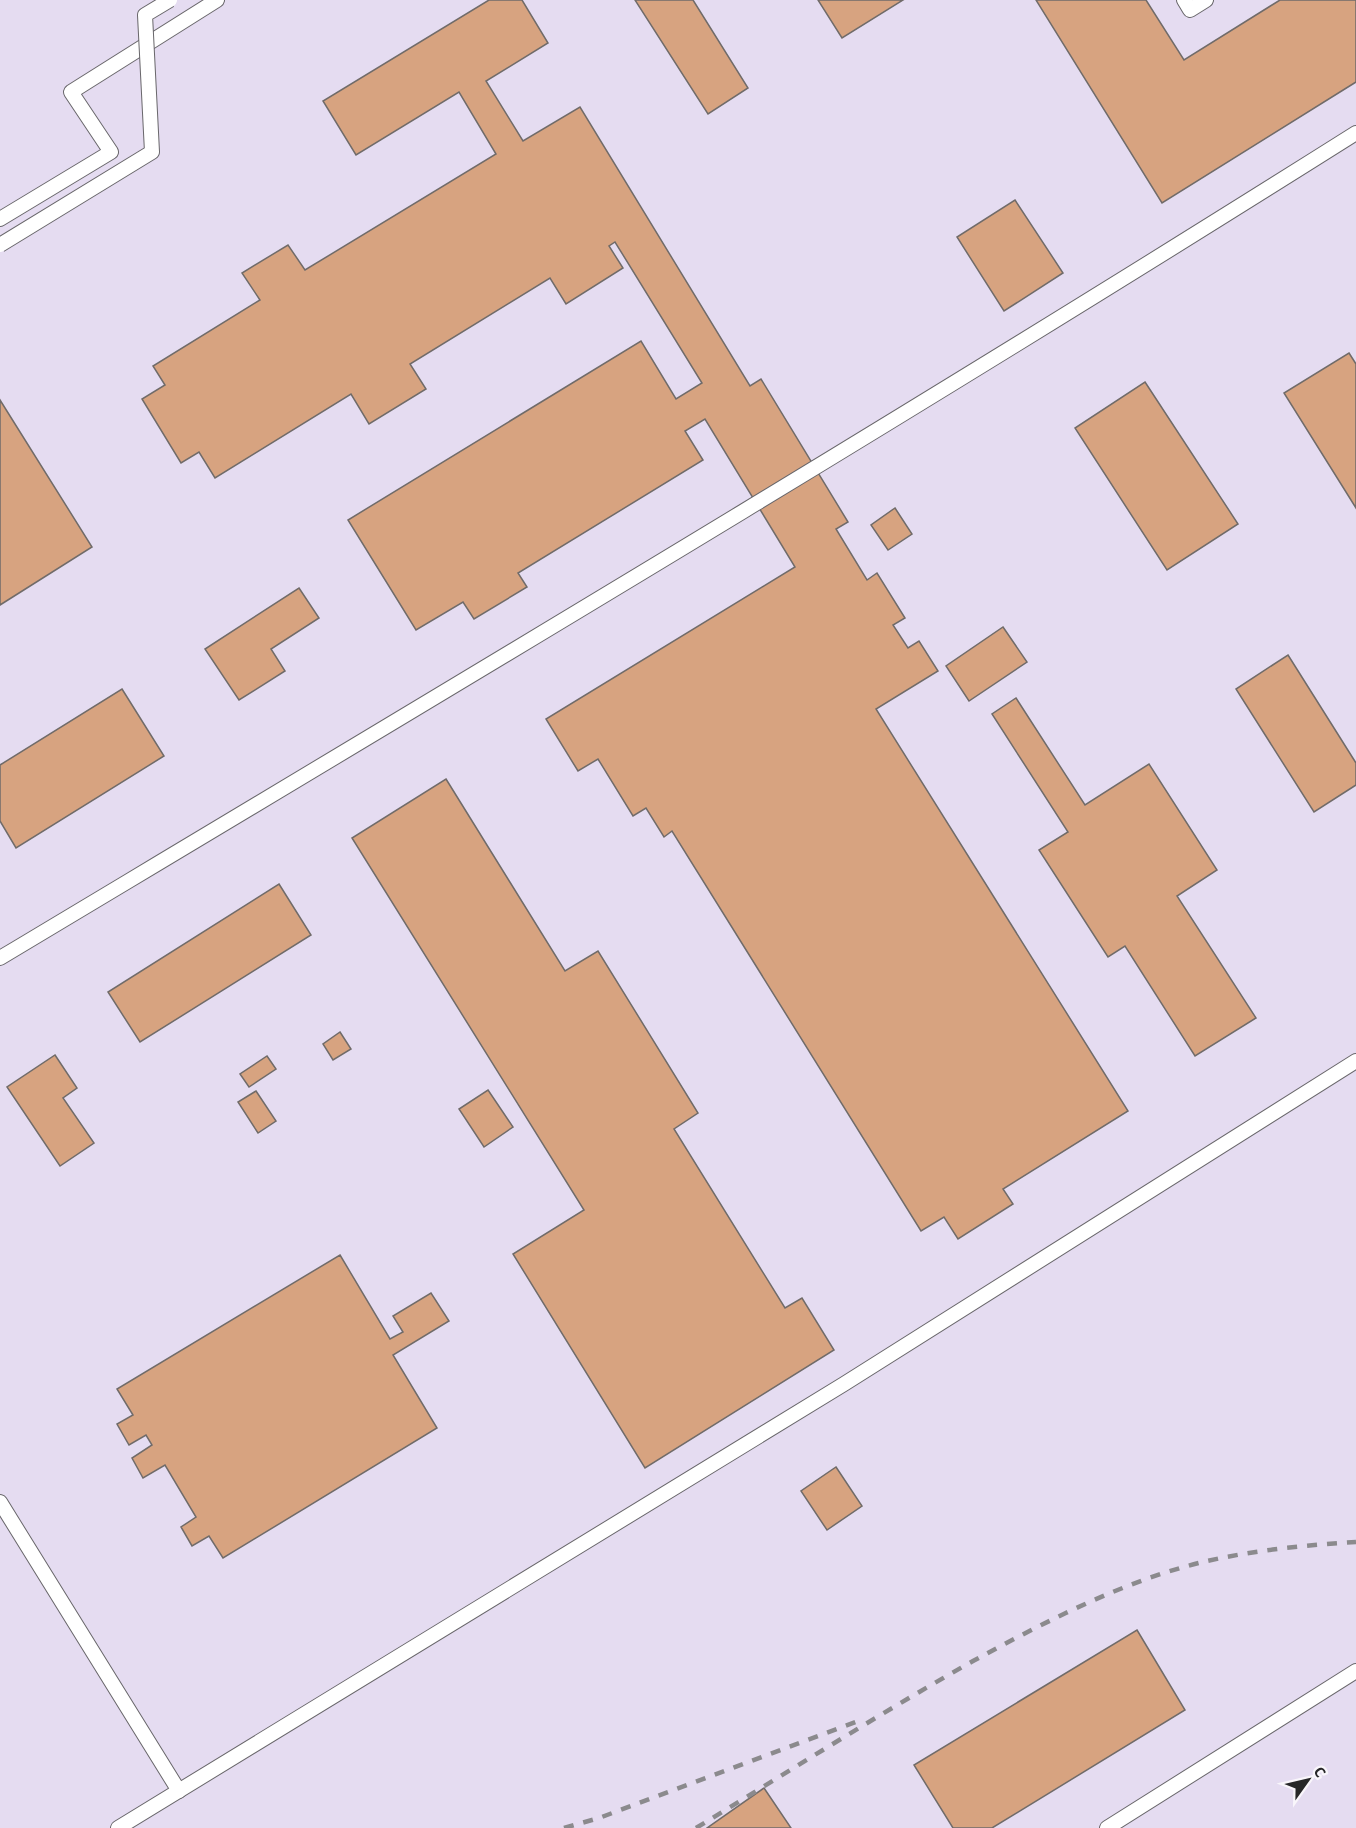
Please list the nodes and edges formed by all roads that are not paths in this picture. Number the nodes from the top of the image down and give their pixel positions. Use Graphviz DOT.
graph roads {
  1 [pos="170,0"];
  2 [pos="217,0"];
  3 [pos="1184,0"];
  4 [pos="1206,0"];
  5 [pos="1356,133"];
  6 [pos="0,219"];
  7 [pos="0,245"];
  8 [pos="0,958"];
  9 [pos="1356,1062"];
  10 [pos="0,1502"];
  11 [pos="1356,1671"];
  12 [pos="179,1791"];
  13 [pos="118,1828"];
  14 [pos="1107,1828"];
  1 -- 7 [label="lane, bridge"];
  2 -- 6 [label="lane"];
  3 -- 4 [label="lane"];
  5 -- 8 [label="lane"];
  9 -- 12 [label="lane"];
  10 -- 12 [label="lane"];
  11 -- 14 [label="lane"];
  12 -- 13 [label="lane"];
}
